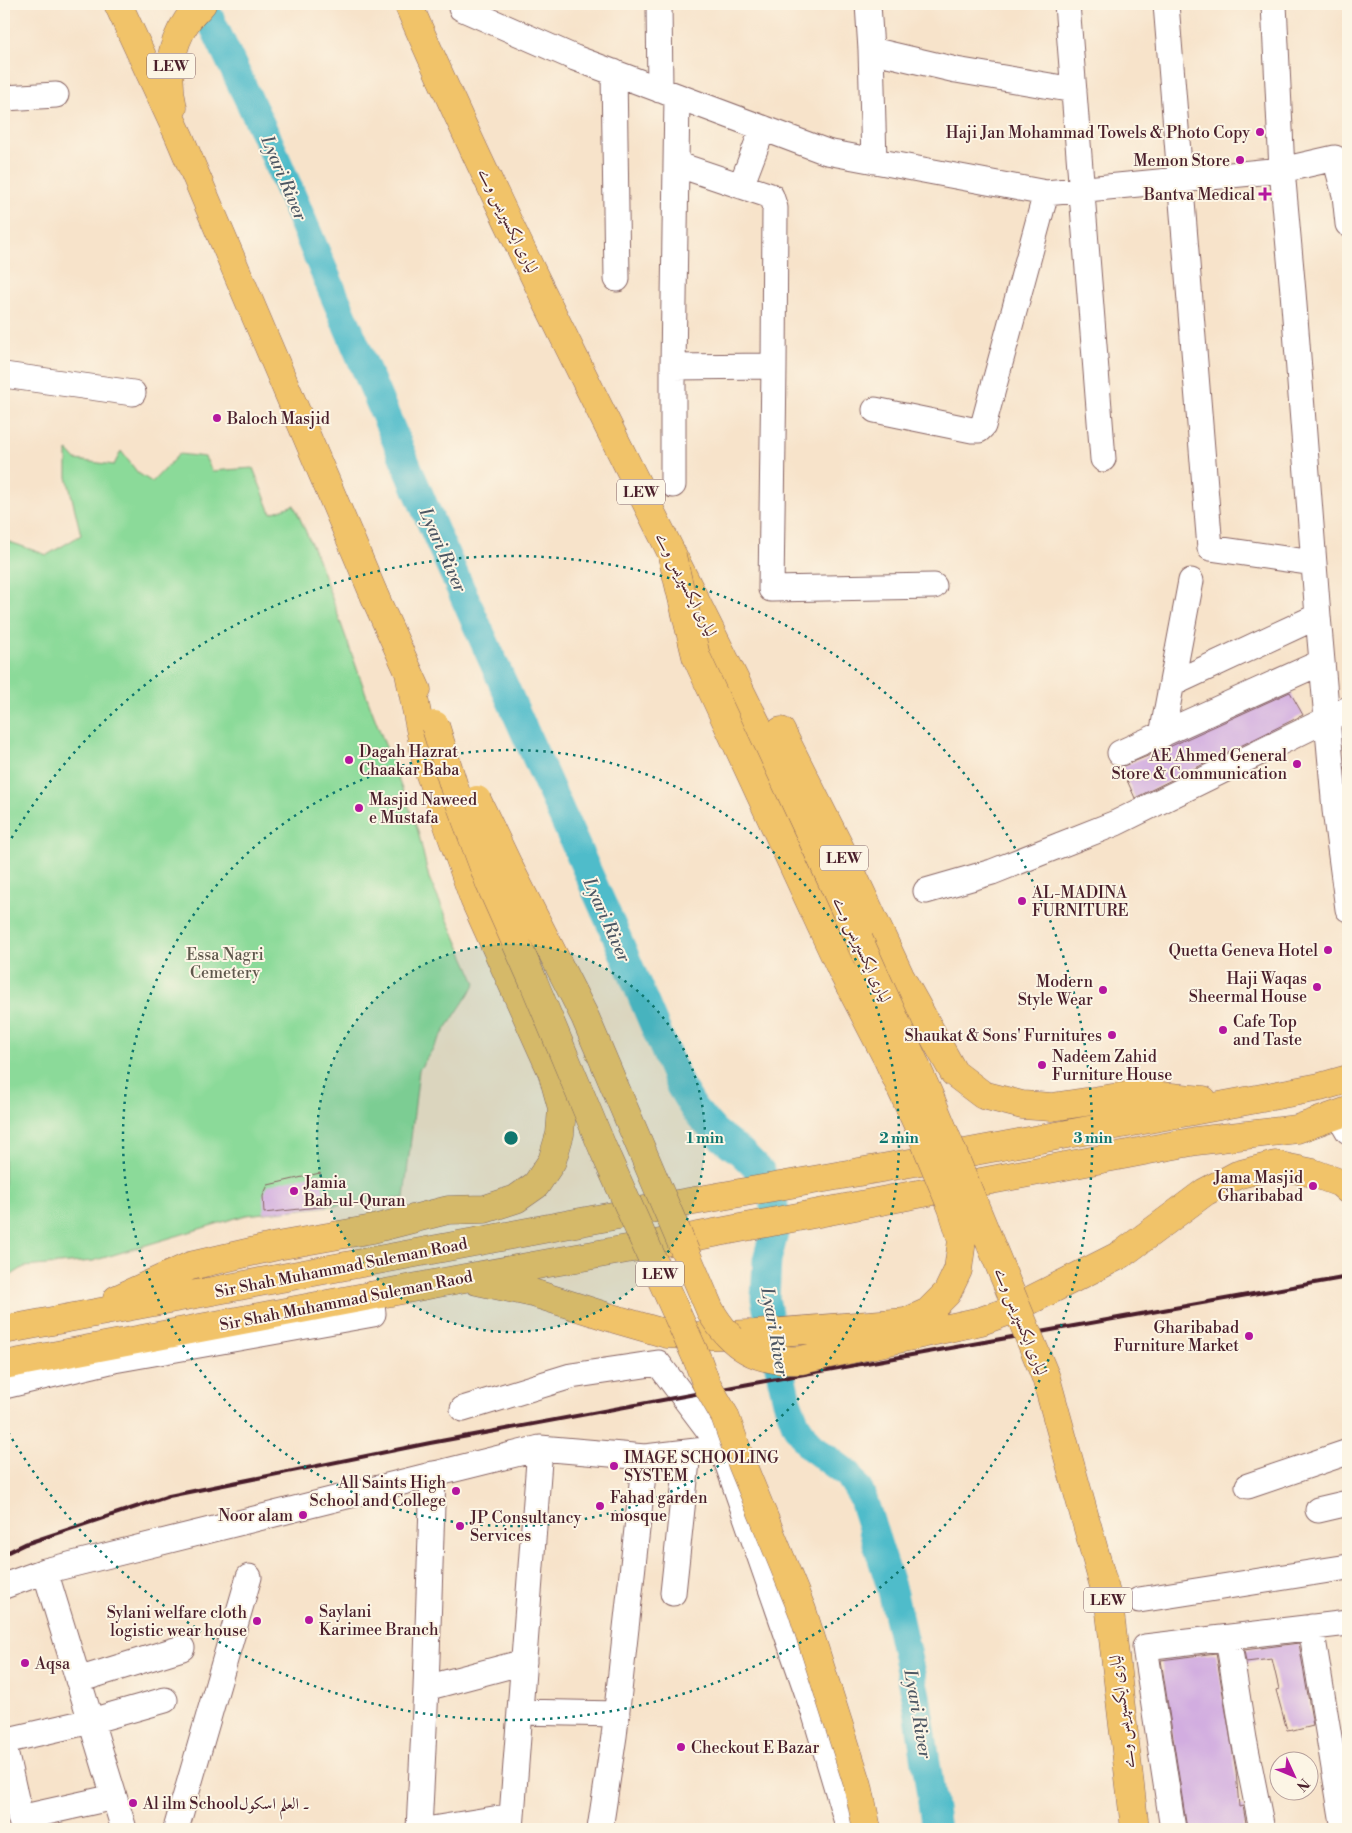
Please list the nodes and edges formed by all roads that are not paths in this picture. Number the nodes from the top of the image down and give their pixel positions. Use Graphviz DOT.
graph roads {
  1 [pos="118,4"];
  2 [pos="202,4"];
  3 [pos="398,4"];
  4 [pos="408,4"];
  5 [pos="462,4"];
  6 [pos="659,4"];
  7 [pos="868,4"];
  8 [pos="1067,4"];
  9 [pos="1166,4"];
  10 [pos="1274,4"];
  11 [pos="425,43"];
  12 [pos="871,50"];
  13 [pos="614,72"];
  14 [pos="1074,90"];
  15 [pos="668,93"];
  16 [pos="56,95"];
  17 [pos="4,98"];
  18 [pos="763,128"];
  19 [pos="180,136"];
  20 [pos="874,161"];
  21 [pos="676,164"];
  22 [pos="1282,170"];
  23 [pos="1181,180"];
  24 [pos="742,186"];
  25 [pos="1082,190"];
  26 [pos="1046,193"];
  27 [pos="1346,194"];
  28 [pos="1348,224"];
  29 [pos="617,279"];
  30 [pos="774,366"];
  31 [pos="673,367"];
  32 [pos="4,376"];
  33 [pos="133,392"];
  34 [pos="875,410"];
  35 [pos="1103,459"];
  36 [pos="673,485"];
  37 [pos="672,556"];
  38 [pos="1314,563"];
  39 [pos="1191,581"];
  40 [pos="934,586"];
  41 [pos="1318,616"];
  42 [pos="1322,662"];
  43 [pos="409,673"];
  44 [pos="1172,684"];
  45 [pos="1338,714"];
  46 [pos="435,725"];
  47 [pos="1162,735"];
  48 [pos="1120,753"];
  49 [pos="926,891"];
  50 [pos="1348,909"];
  51 [pos="1348,1079"];
  52 [pos="1237,1103"];
  53 [pos="1345,1119"];
  54 [pos="1297,1129"];
  55 [pos="1237,1175"];
  56 [pos="1348,1190"];
  57 [pos="465,1278"];
  58 [pos="371,1296"];
  59 [pos="74,1317"];
  60 [pos="4,1330"];
  61 [pos="4,1365"];
  62 [pos="4,1386"];
  63 [pos="463,1409"];
  64 [pos="540,1448"];
  65 [pos="722,1448"];
  66 [pos="688,1452"];
  67 [pos="1348,1452"];
  68 [pos="645,1457"];
  69 [pos="433,1474"];
  70 [pos="1248,1486"];
  71 [pos="1348,1502"];
  72 [pos="1318,1510"];
  73 [pos="1348,1567"];
  74 [pos="45,1571"];
  75 [pos="249,1577"];
  76 [pos="4,1586"];
  77 [pos="673,1593"];
  78 [pos="1139,1600"];
  79 [pos="1348,1623"];
  80 [pos="1312,1627"];
  81 [pos="1228,1638"];
  82 [pos="182,1648"];
  83 [pos="524,1662"];
  84 [pos="78,1680"];
  85 [pos="426,1688"];
  86 [pos="165,1700"];
  87 [pos="520,1712"];
  88 [pos="617,1714"];
  89 [pos="91,1721"];
  90 [pos="4,1741"];
  91 [pos="5,1762"];
  92 [pos="114,1797"];
  93 [pos="22,1823"];
  94 [pos="511,1823"];
  95 [pos="124,1829"];
  96 [pos="176,1829"];
  97 [pos="419,1829"];
  98 [pos="432,1829"];
  99 [pos="600,1829"];
  100 [pos="849,1829"];
  101 [pos="867,1829"];
  102 [pos="1135,1829"];
  103 [pos="1172,1829"];
  104 [pos="1262,1829"];
  105 [pos="1344,1829"];
  1 -- 19 [label="highway, LEW"];
  2 -- 19 [label="highway, LEW"];
  3 -- 11 [label="highway, LEW"];
  4 -- 11 [label="highway, لیاری ایکسپریس وے / LEW"];
  5 -- 13 [label="street"];
  6 -- 15 [label="street"];
  7 -- 12 [label="street"];
  8 -- 14 [label="street"];
  9 -- 23 [label="street"];
  10 -- 22 [label="street"];
  11 -- 37 [label="highway, لیاری ایکسپریس وے / LEW"];
  12 -- 14 [label="street"];
  12 -- 20 [label="street"];
  13 -- 15 [label="street"];
  13 -- 29 [label="street"];
  14 -- 25 [label="street"];
  15 -- 18 [label="street"];
  15 -- 21 [label="street"];
  16 -- 17 [label="street"];
  18 -- 20 [label="street"];
  18 -- 24 [label="street"];
  19 -- 43 [label="highway, LEW"];
  20 -- 26 [label="street"];
  21 -- 24 [label="street"];
  21 -- 31 [label="street"];
  22 -- 23 [label="street"];
  22 -- 27 [label="street"];
  22 -- 38 [label="street"];
  23 -- 25 [label="street"];
  23 -- 38 [label="street"];
  24 -- 30 [label="street"];
  25 -- 26 [label="street"];
  25 -- 35 [label="street"];
  26 -- 34 [label="street"];
  27 -- 28 [label="street"];
  30 -- 31 [label="street"];
  30 -- 40 [label="street"];
  31 -- 36 [label="street"];
  32 -- 33 [label="street"];
  37 -- 52 [label="highway, LEW"];
  37 -- 57 [label="highway, LEW, bridge"];
  37 -- 102 [label="highway, لیاری ایکسپریس وے / LEW, bridge"];
  38 -- 41 [label="street"];
  39 -- 44 [label="street"];
  41 -- 42 [label="street"];
  41 -- 44 [label="street"];
  42 -- 45 [label="street"];
  42 -- 47 [label="street"];
  43 -- 46 [label="highway, LEW"];
  43 -- 59 [label="highway, LEW"];
  44 -- 47 [label="street"];
  45 -- 49 [label="street"];
  45 -- 50 [label="street"];
  46 -- 55 [label="highway, LEW, bridge"];
  46 -- 101 [label="highway, LEW, bridge"];
  47 -- 48 [label="street"];
  51 -- 52 [label="highway"];
  52 -- 59 [label="highway, Sir Shah Muhammad Suleman Road"];
  53 -- 54 [label="highway"];
  54 -- 55 [label="highway"];
  54 -- 57 [label="highway, Sir Shah Muhammad Suleman Raod"];
  55 -- 56 [label="highway, LEW"];
  57 -- 58 [label="highway, Sir Shah Muhammad Suleman Raod"];
  58 -- 61 [label="highway, Sir Shah Muhammad Suleman Raod"];
  58 -- 62 [label="street"];
  59 -- 60 [label="highway, Sir Shah Muhammad Suleman Road"];
  63 -- 65 [label="street"];
  64 -- 68 [label="street"];
  64 -- 69 [label="street"];
  64 -- 83 [label="street"];
  65 -- 66 [label="street"];
  65 -- 100 [label="street"];
  66 -- 68 [label="street"];
  66 -- 77 [label="street"];
  67 -- 70 [label="street"];
  68 -- 88 [label="street"];
  69 -- 74 [label="street"];
  69 -- 85 [label="street"];
  71 -- 72 [label="street"];
  73 -- 78 [label="street"];
  74 -- 76 [label="street"];
  74 -- 84 [label="street"];
  75 -- 96 [label="street"];
  79 -- 80 [label="street"];
  80 -- 81 [label="street"];
  80 -- 105 [label="street"];
  81 -- 103 [label="street"];
  81 -- 104 [label="street"];
  82 -- 84 [label="street"];
  83 -- 85 [label="street"];
  83 -- 87 [label="street"];
  84 -- 89 [label="street"];
  85 -- 97 [label="street"];
  86 -- 89 [label="street"];
  87 -- 88 [label="street"];
  87 -- 94 [label="street"];
  88 -- 99 [label="street"];
  89 -- 90 [label="street"];
  89 -- 92 [label="street"];
  91 -- 93 [label="street"];
  92 -- 93 [label="street"];
  92 -- 95 [label="street"];
  94 -- 98 [label="street"];
}
